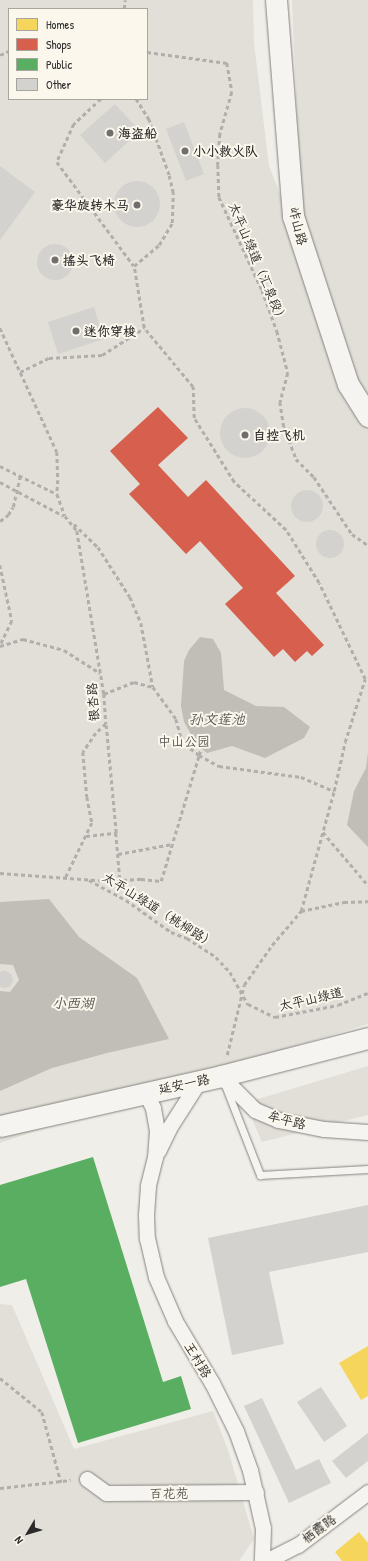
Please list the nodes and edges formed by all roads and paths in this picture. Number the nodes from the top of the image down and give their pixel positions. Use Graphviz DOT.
graph roads {
  1 [pos="276,0"];
  2 [pos="148,52"];
  3 [pos="99,100"];
  4 [pos="137,100"];
  5 [pos="134,266"];
  6 [pos="0,328"];
  7 [pos="144,328"];
  8 [pos="20,372"];
  9 [pos="368,416"];
  10 [pos="0,466"];
  11 [pos="20,476"];
  12 [pos="0,482"];
  13 [pos="16,491"];
  14 [pos="57,494"];
  15 [pos="65,516"];
  16 [pos="0,521"];
  17 [pos="368,545"];
  18 [pos="0,565"];
  19 [pos="100,673"];
  20 [pos="153,687"];
  21 [pos="104,694"];
  22 [pos="106,724"];
  23 [pos="205,736"];
  24 [pos="199,755"];
  25 [pos="334,791"];
  26 [pos="323,832"];
  27 [pos="116,833"];
  28 [pos="86,836"];
  29 [pos="172,844"];
  30 [pos="118,854"];
  31 [pos="0,873"];
  32 [pos="66,878"];
  33 [pos="87,878"];
  34 [pos="120,880"];
  35 [pos="368,885"];
  36 [pos="368,901"];
  37 [pos="301,911"];
  38 [pos="242,993"];
  39 [pos="368,993"];
  40 [pos="368,1038"];
  41 [pos="221,1076"];
  42 [pos="199,1080"];
  43 [pos="145,1092"];
  44 [pos="0,1126"];
  45 [pos="368,1132"];
  46 [pos="155,1157"];
  47 [pos="368,1169"];
  48 [pos="0,1378"];
  49 [pos="87,1478"];
  50 [pos="61,1482"];
  51 [pos="0,1488"];
  52 [pos="256,1492"];
  53 [pos="368,1492"];
  54 [pos="262,1561"];
  55 [pos="266,1561"];
  1 -- 9 [label="street, 岞山路"];
  2 -- 17 [label="path, 太平山绿道（汇泉段）"];
  3 -- 5 [label="path"];
  4 -- 5 [label="path"];
  5 -- 7 [label="path"];
  6 -- 8 [label="path"];
  7 -- 8 [label="path"];
  7 -- 25 [label="path"];
  8 -- 14 [label="path"];
  10 -- 11 [label="path"];
  11 -- 13 [label="path"];
  11 -- 14 [label="path"];
  12 -- 13 [label="path, 银杏路"];
  13 -- 15 [label="path, 银杏路"];
  13 -- 16 [label="path"];
  14 -- 15 [label="path, 银杏路"];
  15 -- 19 [label="path, 银杏路"];
  15 -- 20 [label="path"];
  18 -- 19 [label="path"];
  19 -- 21 [label="path, 银杏路"];
  20 -- 21 [label="path"];
  20 -- 24 [label="path"];
  21 -- 22 [label="path, 银杏路"];
  22 -- 27 [label="path"];
  22 -- 28 [label="path, 银杏路"];
  23 -- 24 [label="path"];
  24 -- 25 [label="path"];
  24 -- 29 [label="path"];
  25 -- 26 [label="path"];
  26 -- 35 [label="path"];
  26 -- 37 [label="path"];
  27 -- 28 [label="path"];
  27 -- 30 [label="path"];
  28 -- 32 [label="path, 银杏路"];
  29 -- 30 [label="path"];
  29 -- 34 [label="path"];
  30 -- 34 [label="path"];
  31 -- 32 [label="path, 太平山绿道（桃柳路）"];
  32 -- 33 [label="path, 太平山绿道（桃柳路）"];
  33 -- 34 [label="path"];
  33 -- 38 [label="path, 太平山绿道（桃柳路）"];
  36 -- 37 [label="path"];
  37 -- 38 [label="path"];
  38 -- 39 [label="path, 太平山绿道"];
  38 -- 41 [label="path"];
  40 -- 41 [label="street, 延安一路"];
  41 -- 42 [label="street, 延安一路"];
  41 -- 45 [label="street, 牟平路"];
  41 -- 47 [label="lane"];
  42 -- 43 [label="street, 延安一路"];
  42 -- 46 [label="street, 王村路"];
  43 -- 44 [label="street, 延安一路"];
  43 -- 46 [label="street, 王村路"];
  46 -- 52 [label="street, 王村路"];
  48 -- 50 [label="path"];
  49 -- 50 [label="path"];
  49 -- 52 [label="street"];
  50 -- 51 [label="path"];
  52 -- 54 [label="street, 王村路"];
  53 -- 55 [label="street, 栖霞路"];
}
